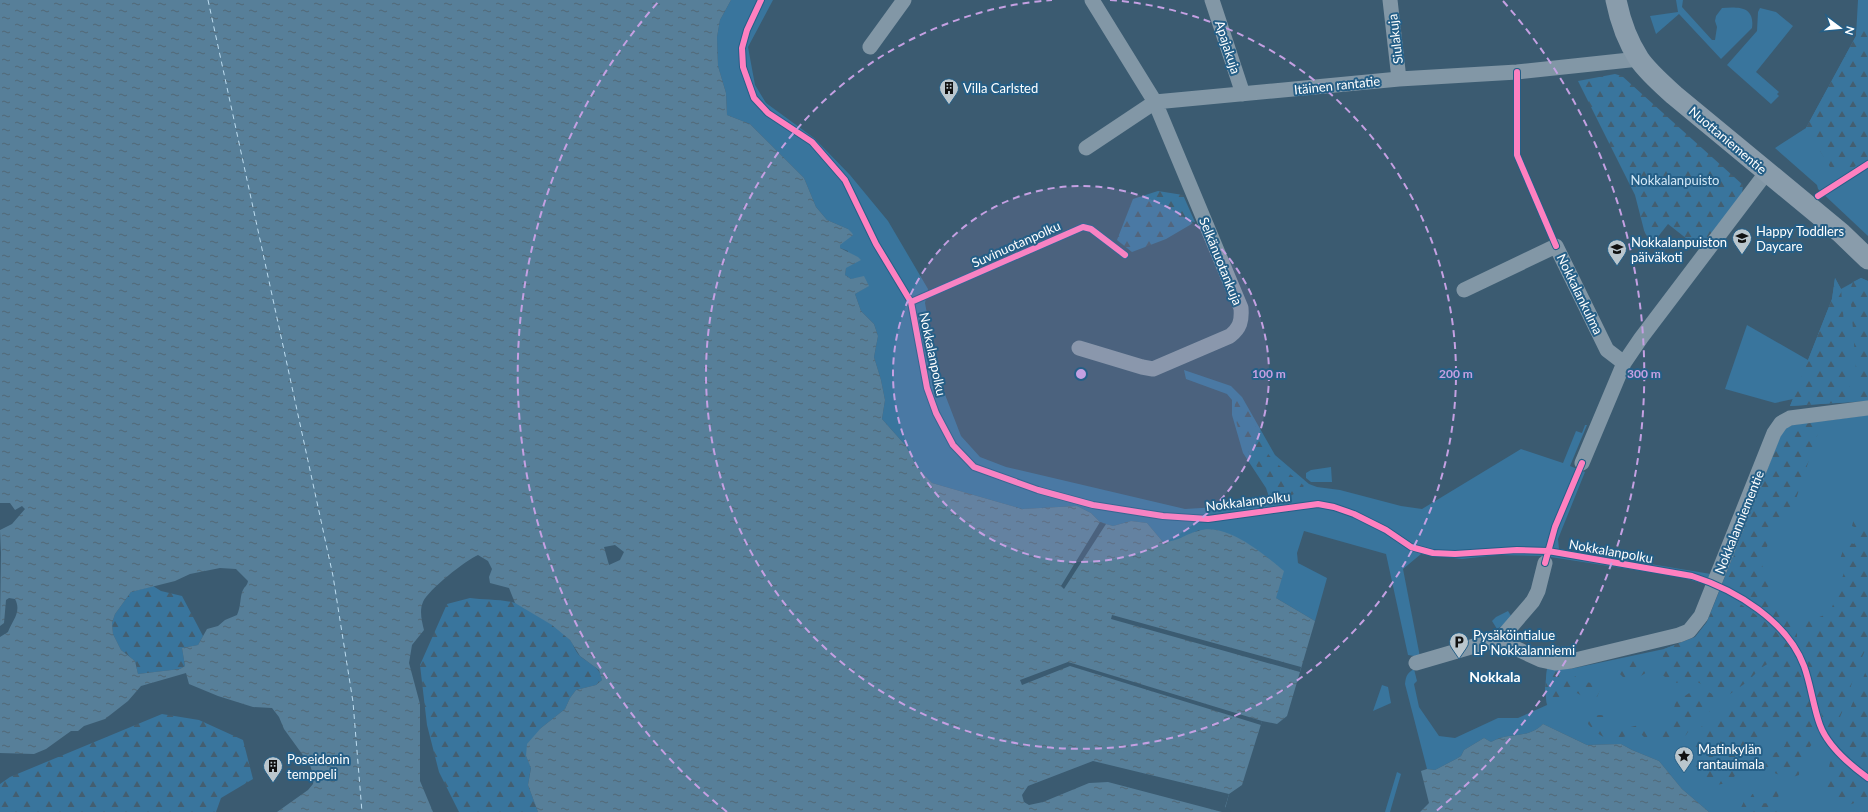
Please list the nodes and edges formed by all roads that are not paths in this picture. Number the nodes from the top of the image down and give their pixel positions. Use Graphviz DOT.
graph roads {
  1 [pos="904,0"];
  2 [pos="1092,0"];
  3 [pos="1212,0"];
  4 [pos="1390,0"];
  5 [pos="1616,0"];
  6 [pos="870,47"];
  7 [pos="1639,59"];
  8 [pos="1399,79"];
  9 [pos="1243,94"];
  10 [pos="1155,102"];
  11 [pos="1086,148"];
  12 [pos="1766,173"];
  13 [pos="1868,259"];
  14 [pos="1464,290"];
  15 [pos="1079,348"];
  16 [pos="1624,363"];
  17 [pos="1868,408"];
  18 [pos="1582,463"];
  19 [pos="1545,562"];
  20 [pos="1502,642"];
  21 [pos="1416,663"];
  1 -- 6 [label="street"];
  2 -- 10 [label="street"];
  3 -- 9 [label="street, Apajakuja"];
  4 -- 8 [label="street, Siulakuja"];
  5 -- 7 [label="main road, Nuottaniementie"];
  7 -- 8 [label="street, Itäinen rantatie"];
  7 -- 12 [label="main road, Nuottaniementie"];
  8 -- 9 [label="street, Itäinen rantatie"];
  9 -- 10 [label="street, Itäinen rantatie"];
  10 -- 11 [label="street"];
  10 -- 15 [label="street, Selkänuotankuja"];
  12 -- 13 [label="main road, Nuottaniementie"];
  12 -- 16 [label="street"];
  14 -- 16 [label="street, Nokkalankulma"];
  16 -- 18 [label="street"];
  17 -- 20 [label="street, Nokkalanniementie"];
  19 -- 20 [label="street"];
  20 -- 21 [label="street"];
}
